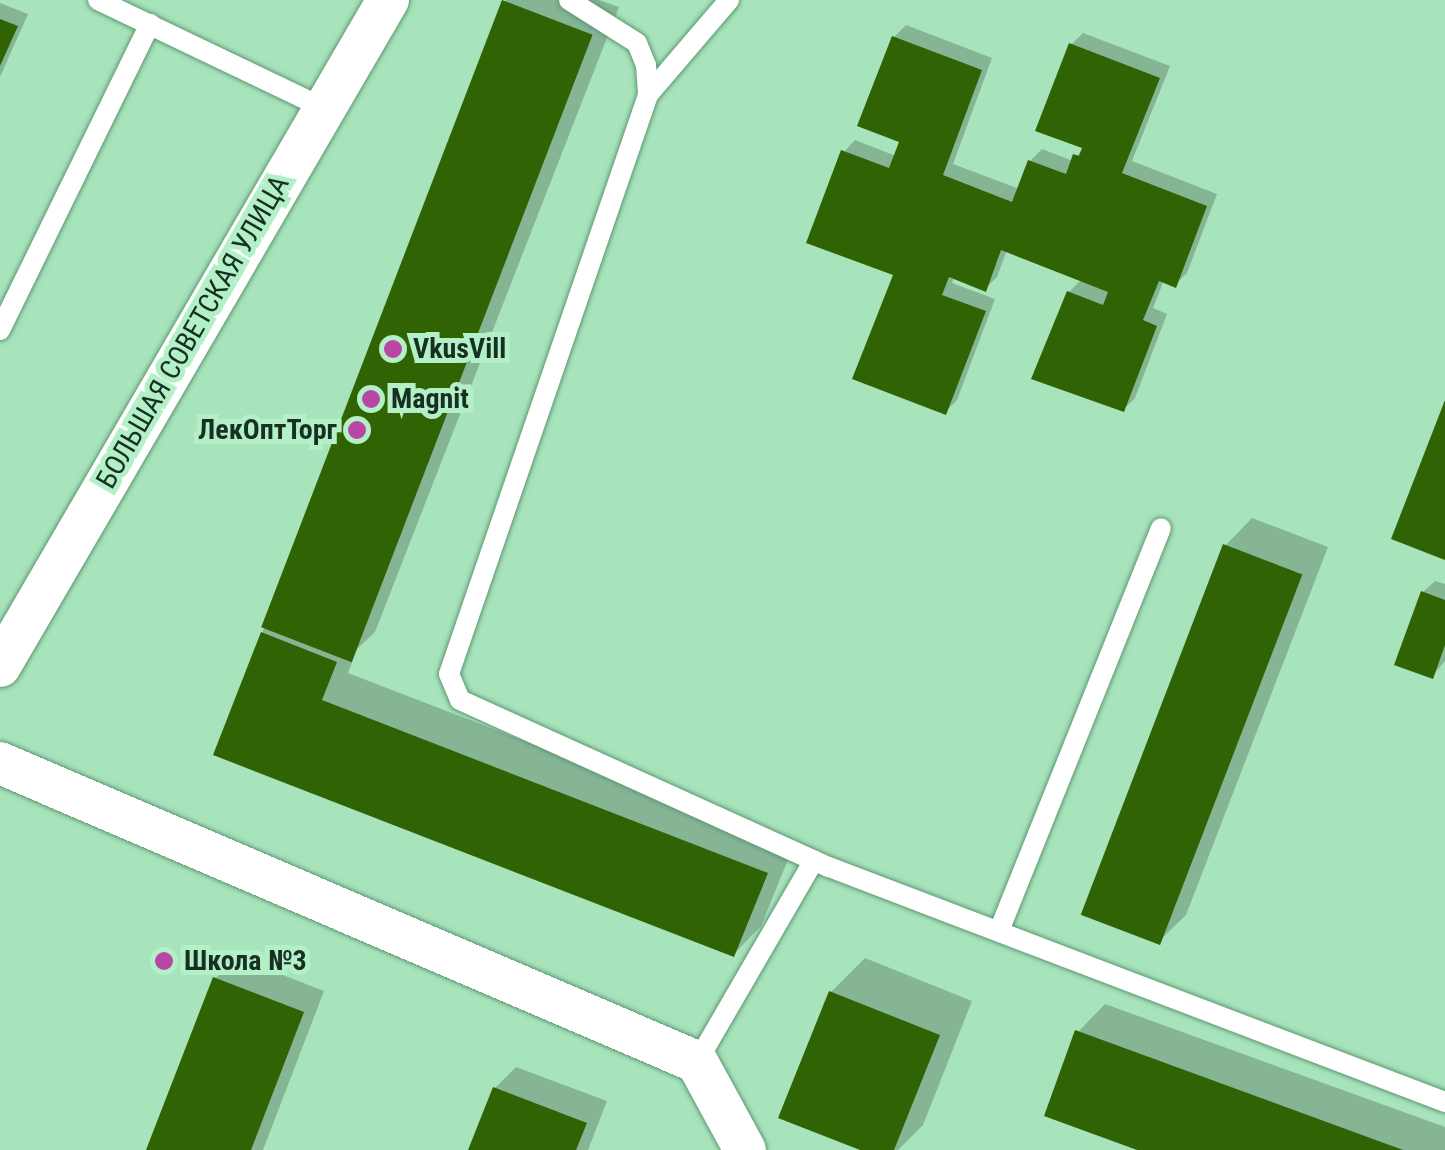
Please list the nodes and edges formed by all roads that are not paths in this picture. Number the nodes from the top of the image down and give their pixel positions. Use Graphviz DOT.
graph roads {
  1 [pos="98,0"];
  2 [pos="388,0"];
  3 [pos="569,0"];
  4 [pos="729,0"];
  5 [pos="150,24"];
  6 [pos="648,95"];
  7 [pos="322,108"];
  8 [pos="0,330"];
  9 [pos="1161,528"];
  10 [pos="0,666"];
  11 [pos="0,762"];
  12 [pos="814,860"];
  13 [pos="999,931"];
  14 [pos="697,1062"];
  15 [pos="1445,1102"];
  16 [pos="745,1150"];
  1 -- 5 [label="lane"];
  2 -- 7 [label="street, БОЛЬШАЯ СОВЕТСКАЯ УЛИЦА"];
  3 -- 6 [label="lane"];
  4 -- 6 [label="lane"];
  5 -- 7 [label="lane"];
  5 -- 8 [label="lane"];
  6 -- 12 [label="lane"];
  7 -- 10 [label="street, БОЛЬШАЯ СОВЕТСКАЯ УЛИЦА"];
  9 -- 13 [label="lane"];
  11 -- 14 [label="street"];
  12 -- 13 [label="lane"];
  12 -- 14 [label="lane"];
  13 -- 15 [label="lane"];
  14 -- 16 [label="street"];
}
